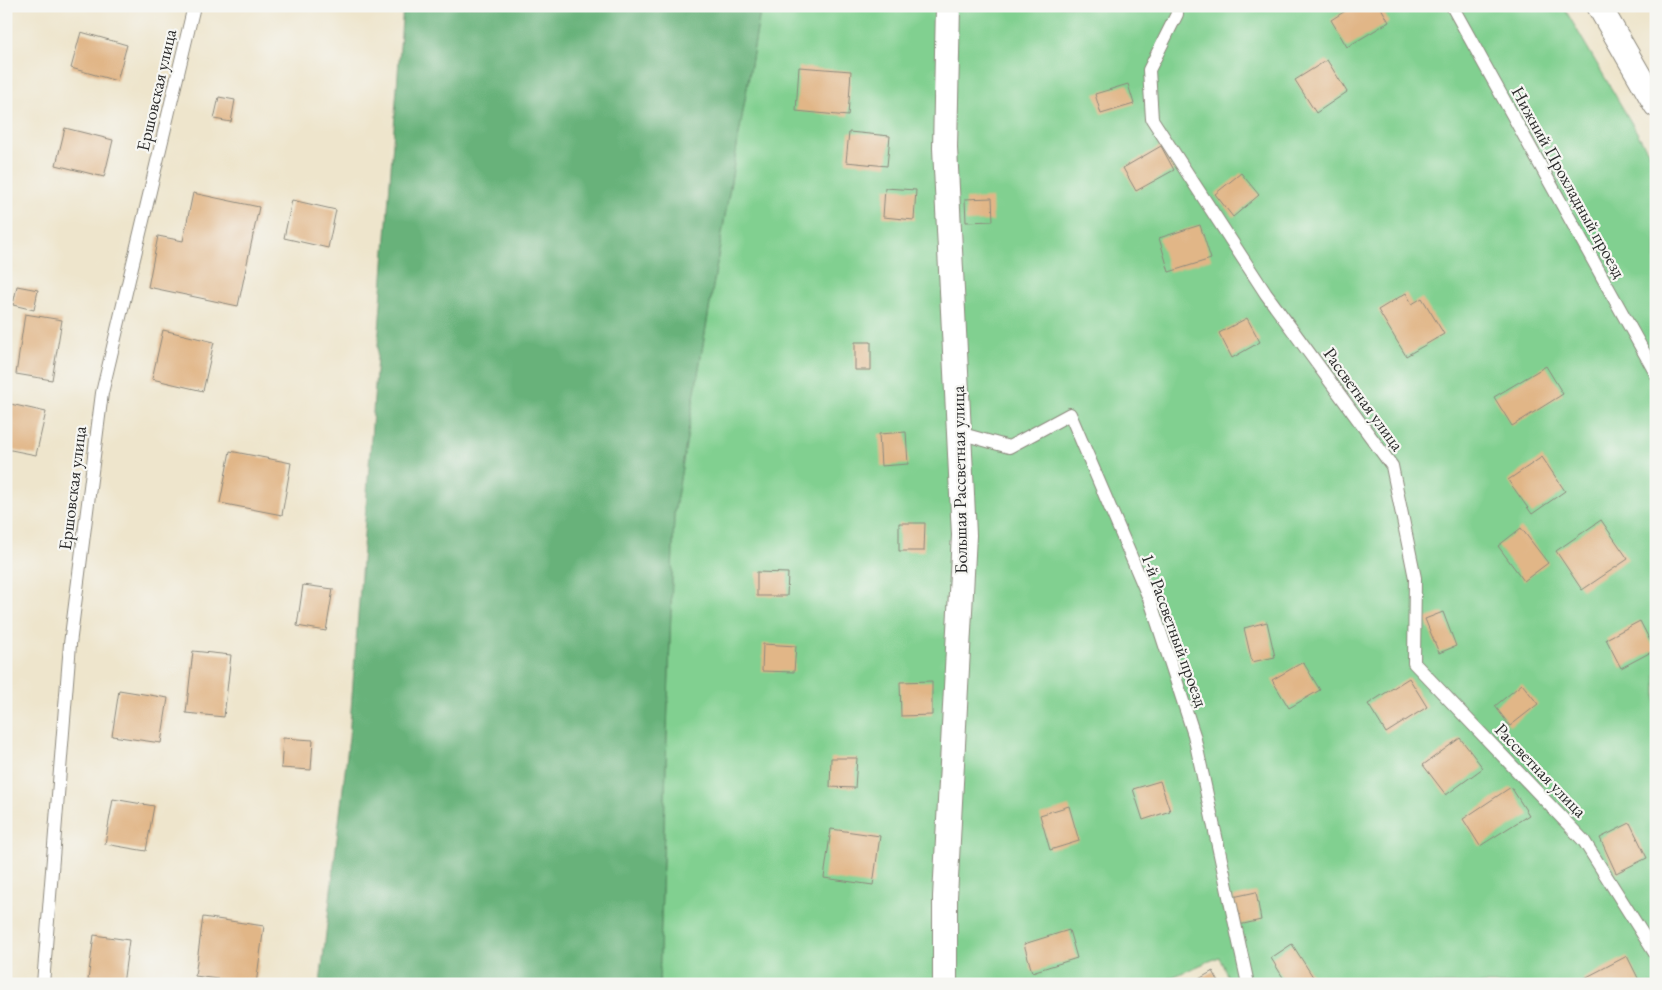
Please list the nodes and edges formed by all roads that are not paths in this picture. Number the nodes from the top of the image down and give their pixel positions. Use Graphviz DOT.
graph roads {
  1 [pos="194,6"];
  2 [pos="948,6"];
  3 [pos="1176,6"];
  4 [pos="1452,6"];
  5 [pos="1599,6"];
  6 [pos="1656,105"];
  7 [pos="1656,374"];
  8 [pos="959,433"];
  9 [pos="1656,955"];
  10 [pos="43,984"];
  11 [pos="945,984"];
  12 [pos="1248,984"];
  1 -- 10 [label="lane, Ершовская улица"];
  2 -- 8 [label="street, Большая Рассветная улица"];
  3 -- 9 [label="lane, Рассветная улица"];
  4 -- 7 [label="lane, Нижний Прохладный проезд"];
  5 -- 6 [label="street"];
  8 -- 11 [label="street, Большая Рассветная улица"];
  8 -- 12 [label="lane, 1-й Рассветный проезд"];
}
